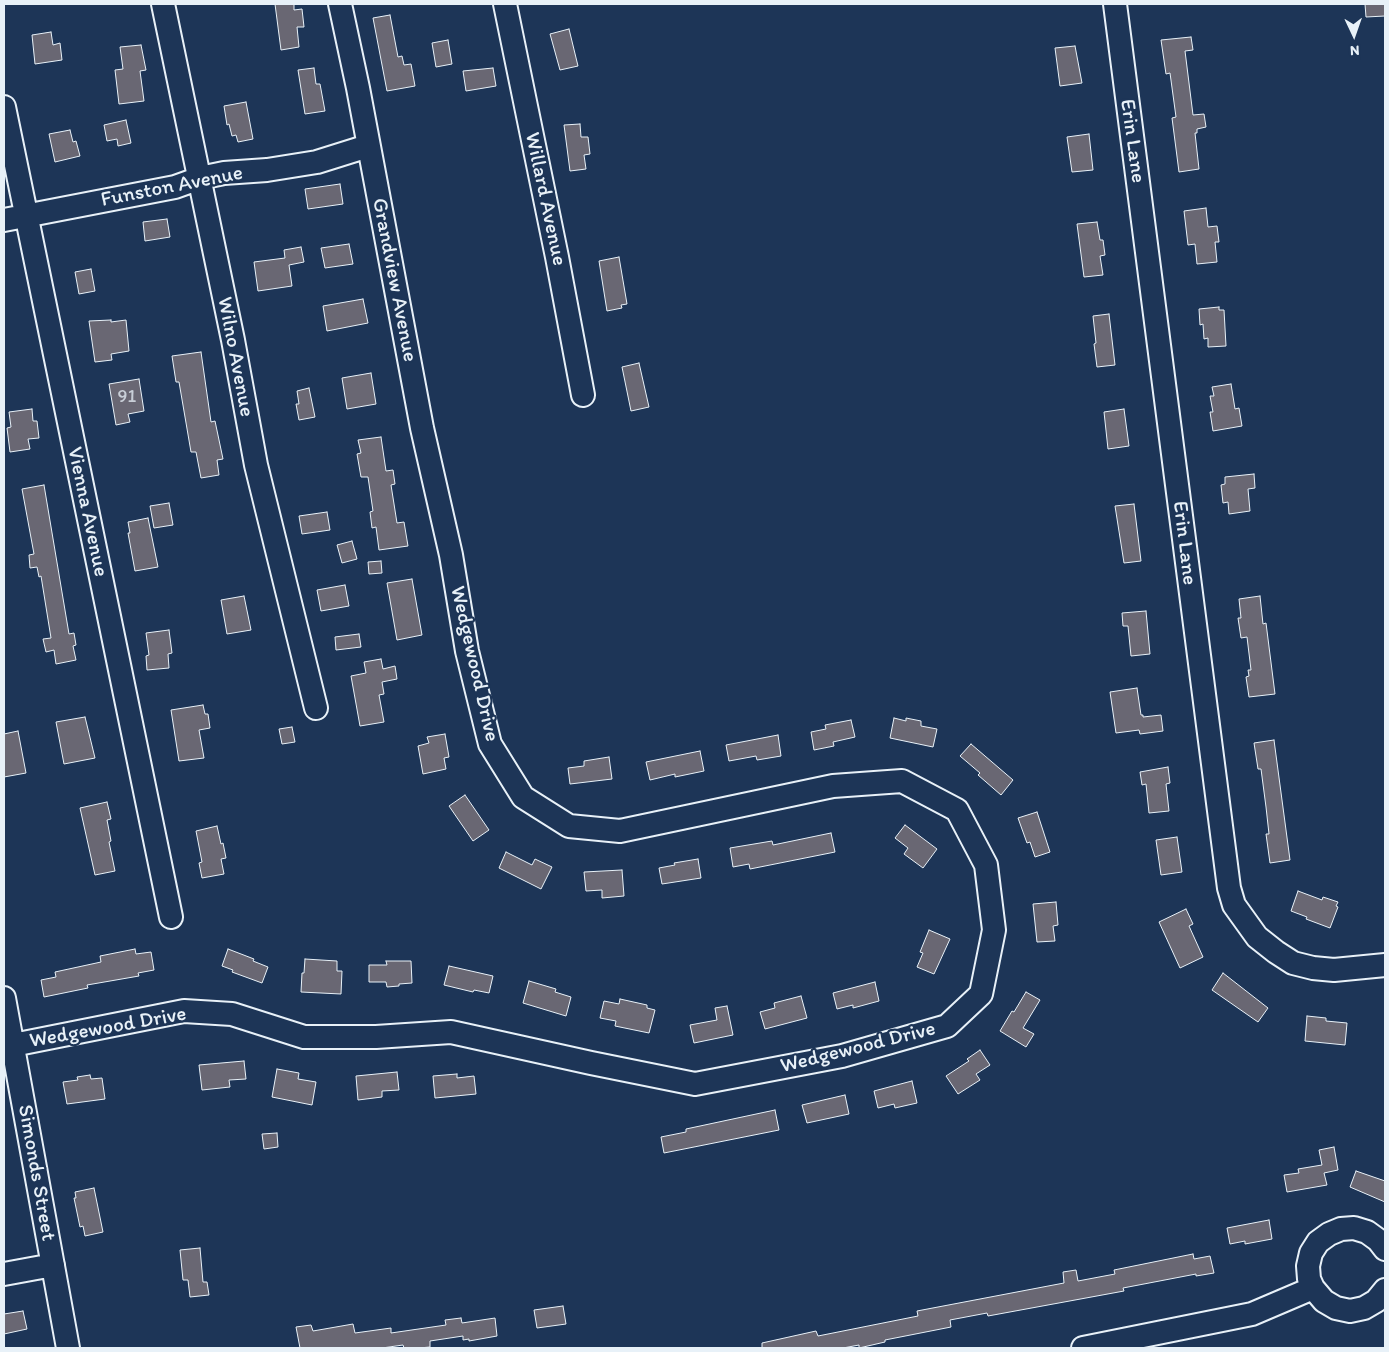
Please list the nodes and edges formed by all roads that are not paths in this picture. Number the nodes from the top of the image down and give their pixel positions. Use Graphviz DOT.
graph roads {
  1 [pos="163,4"];
  2 [pos="340,4"];
  3 [pos="505,4"];
  4 [pos="1115,4"];
  5 [pos="4,106"];
  6 [pos="368,146"];
  7 [pos="200,178"];
  8 [pos="26,216"];
  9 [pos="4,220"];
  10 [pos="583,395"];
  11 [pos="451,556"];
  12 [pos="316,708"];
  13 [pos="171,917"];
  14 [pos="1385,965"];
  15 [pos="4,998"];
  16 [pos="13,1045"];
  17 [pos="1385,1249"];
  18 [pos="53,1265"];
  19 [pos="4,1274"];
  20 [pos="1313,1288"];
  21 [pos="1385,1290"];
  22 [pos="68,1348"];
  23 [pos="1082,1348"];
  1 -- 7 [label="street, Wilno Avenue"];
  2 -- 6 [label="street, Grandview Avenue"];
  3 -- 10 [label="street, Willard Avenue"];
  4 -- 14 [label="street, Erin Lane"];
  5 -- 8 [label="street, Vienna Avenue"];
  6 -- 7 [label="street, Funston Avenue"];
  6 -- 11 [label="street, Grandview Avenue"];
  7 -- 8 [label="street, Funston Avenue"];
  7 -- 12 [label="street, Wilno Avenue"];
  8 -- 9 [label="street, Funston Avenue"];
  8 -- 13 [label="street, Vienna Avenue"];
  11 -- 16 [label="street, Wedgewood Drive"];
  15 -- 16 [label="street, Simonds Street"];
  16 -- 18 [label="street, Simonds Street"];
  17 -- 20 [label="street"];
  18 -- 19 [label="street"];
  18 -- 22 [label="street, Simonds Street"];
  20 -- 21 [label="street"];
  20 -- 23 [label="street"];
}
